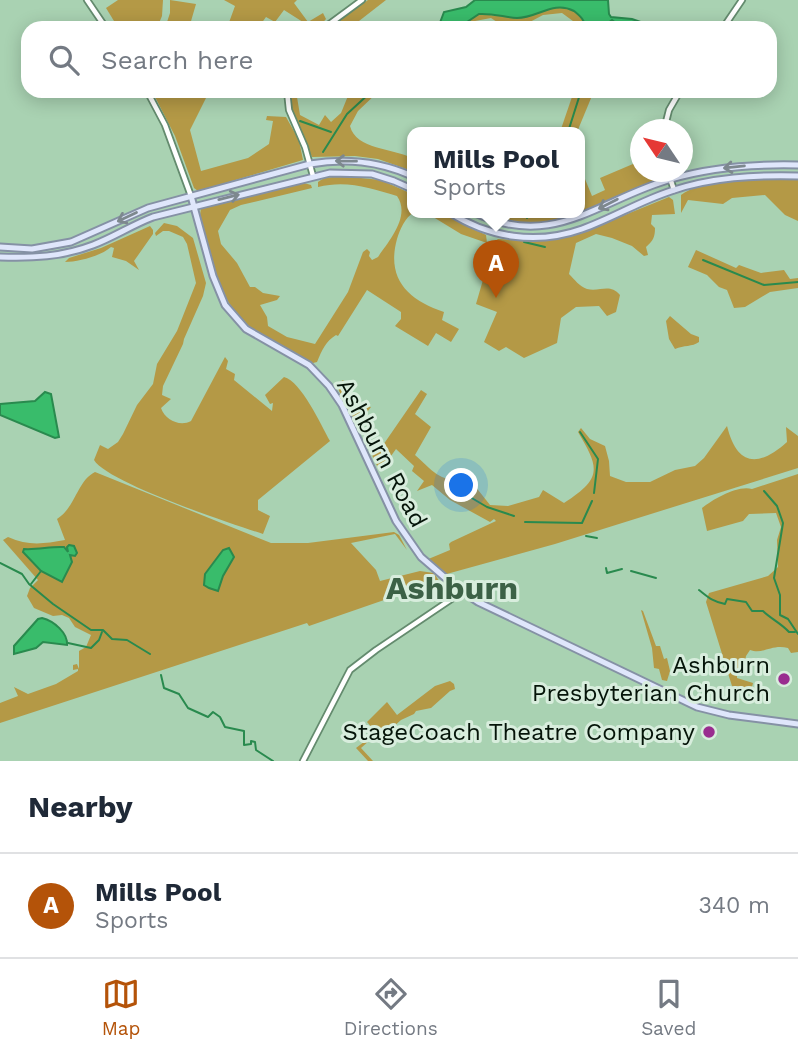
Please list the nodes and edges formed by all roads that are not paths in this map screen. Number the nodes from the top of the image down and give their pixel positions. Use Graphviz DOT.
graph roads {
  1 [pos="87,0"];
  2 [pos="362,0"];
  3 [pos="742,0"];
  4 [pos="101,21"];
  5 [pos="334,21"];
  6 [pos="728,21"];
  7 [pos="151,98"];
  8 [pos="288,98"];
  9 [pos="676,98"];
  10 [pos="667,119"];
  11 [pos="310,164"];
  12 [pos="798,165"];
  13 [pos="407,174"];
  14 [pos="693,174"];
  15 [pos="313,176"];
  16 [pos="798,176"];
  17 [pos="662,182"];
  18 [pos="672,182"];
  19 [pos="407,187"];
  20 [pos="674,190"];
  21 [pos="191,196"];
  22 [pos="193,207"];
  23 [pos="585,214"];
  24 [pos="459,218"];
  25 [pos="491,218"];
  26 [pos="577,218"];
  27 [pos="0,247"];
  28 [pos="0,257"];
  29 [pos="461,592"];
  30 [pos="798,724"];
  31 [pos="303,761"];
  1 -- 4 [label="street"];
  2 -- 5 [label="street"];
  3 -- 6 [label="street"];
  7 -- 21 [label="street, Ashburn Road"];
  8 -- 11 [label="street"];
  9 -- 10 [label="street"];
  13 -- 11 [label="main road, one-way"];
  11 -- 15 [label="street"];
  11 -- 21 [label="main road"];
  12 -- 14 [label="main road, one-way"];
  15 -- 19 [label="main road"];
  22 -- 15 [label="main road, one-way"];
  16 -- 20 [label="main road"];
  17 -- 23 [label="main road, one-way"];
  18 -- 20 [label="street"];
  20 -- 24 [label="main road"];
  21 -- 22 [label="main road, Ashburn Road"];
  21 -- 27 [label="main road, one-way"];
  22 -- 28 [label="main road"];
  22 -- 29 [label="main road, Ashburn Road"];
  26 -- 25 [label="main road, one-way"];
  29 -- 30 [label="main road, Ashburn Road"];
  29 -- 31 [label="street"];
}
